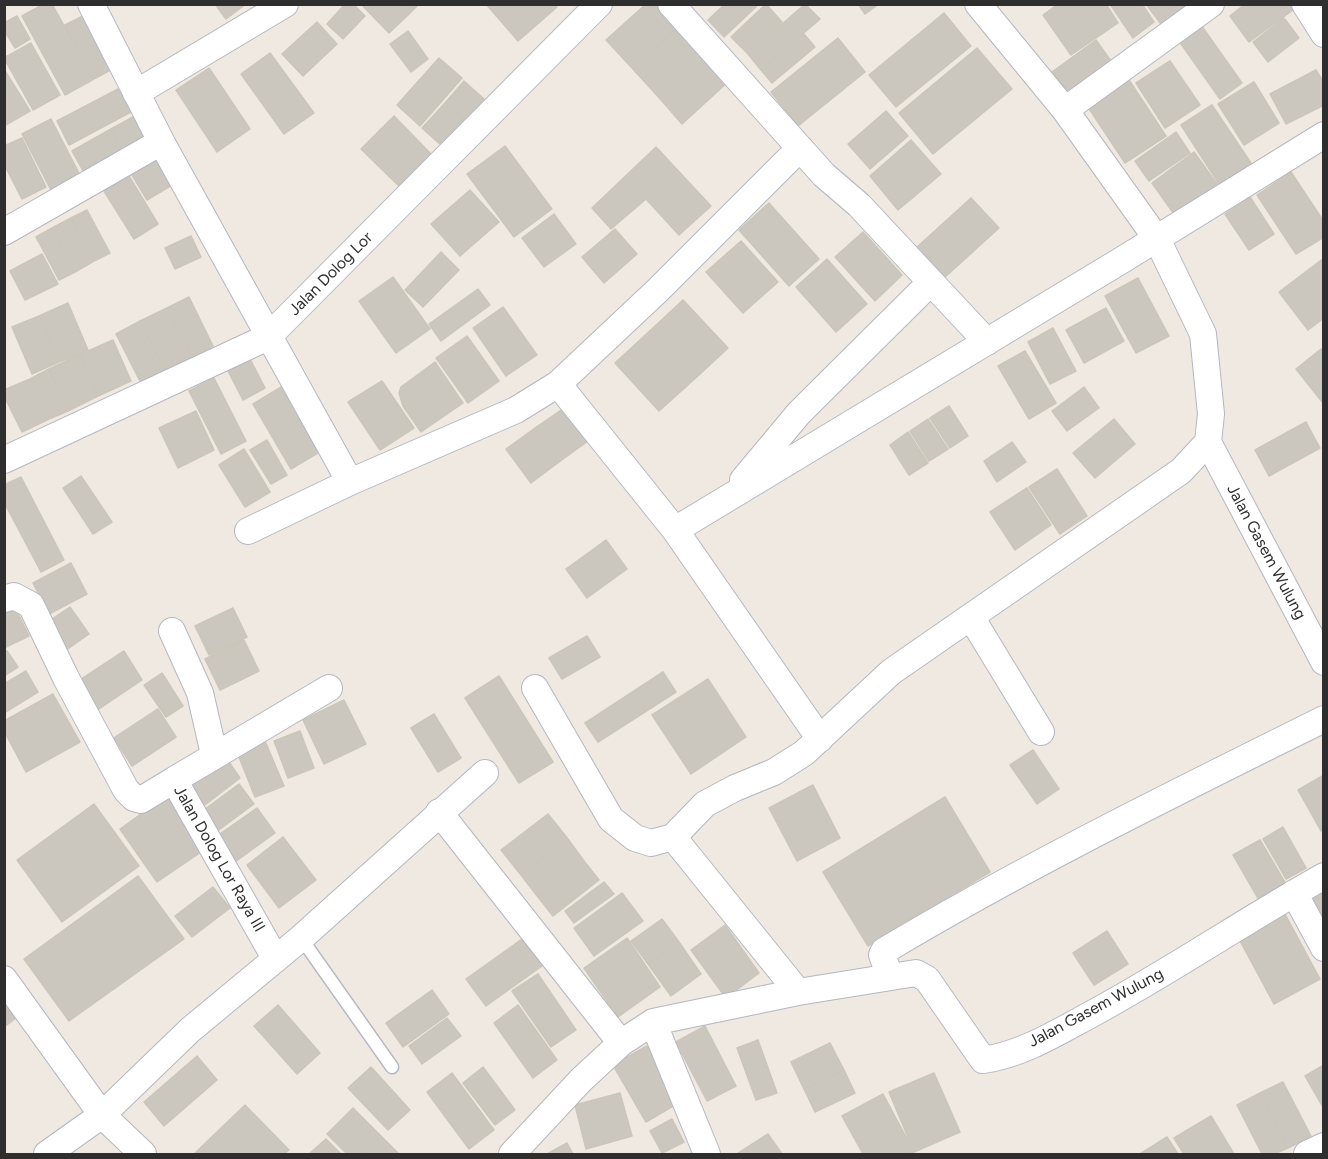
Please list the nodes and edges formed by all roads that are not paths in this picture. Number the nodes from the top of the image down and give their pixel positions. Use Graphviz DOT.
graph roads {
  1 [pos="91,4"];
  2 [pos="285,4"];
  3 [pos="599,4"];
  4 [pos="672,4"];
  5 [pos="978,4"];
  6 [pos="1211,4"];
  7 [pos="1305,4"];
  8 [pos="1323,34"];
  9 [pos="136,93"];
  10 [pos="1065,110"];
  11 [pos="1323,135"];
  12 [pos="163,145"];
  13 [pos="800,148"];
  14 [pos="4,232"];
  15 [pos="1157,239"];
  16 [pos="931,282"];
  17 [pos="268,336"];
  18 [pos="987,342"];
  19 [pos="558,384"];
  20 [pos="1208,442"];
  21 [pos="4,460"];
  22 [pos="350,482"];
  23 [pos="731,495"];
  24 [pos="675,530"];
  25 [pos="248,531"];
  26 [pos="4,599"];
  27 [pos="971,617"];
  28 [pos="172,632"];
  29 [pos="1323,662"];
  30 [pos="329,688"];
  31 [pos="535,688"];
  32 [pos="1323,719"];
  33 [pos="1041,732"];
  34 [pos="820,739"];
  35 [pos="214,754"];
  36 [pos="484,773"];
  37 [pos="174,780"];
  38 [pos="439,812"];
  39 [pos="673,837"];
  40 [pos="1323,876"];
  41 [pos="1294,892"];
  42 [pos="300,938"];
  43 [pos="1323,948"];
  44 [pos="275,958"];
  45 [pos="890,976"];
  46 [pos="4,979"];
  47 [pos="798,992"];
  48 [pos="653,1022"];
  49 [pos="621,1043"];
  50 [pos="392,1067"];
  51 [pos="102,1115"];
  52 [pos="1323,1146"];
  53 [pos="47,1155"];
  54 [pos="143,1155"];
  55 [pos="512,1155"];
  56 [pos="707,1155"];
  57 [pos="1307,1155"];
  1 -- 9 [label="street"];
  2 -- 9 [label="street"];
  3 -- 17 [label="street, Jalan Dolog Lor"];
  4 -- 13 [label="street"];
  5 -- 10 [label="street"];
  6 -- 10 [label="street"];
  7 -- 8 [label="street"];
  9 -- 12 [label="street"];
  10 -- 15 [label="street"];
  11 -- 15 [label="street"];
  12 -- 14 [label="street"];
  12 -- 17 [label="street"];
  13 -- 16 [label="street"];
  13 -- 19 [label="street"];
  15 -- 18 [label="street"];
  15 -- 20 [label="street"];
  16 -- 18 [label="street"];
  16 -- 23 [label="street"];
  17 -- 21 [label="street, Jalan Dolog Lor"];
  17 -- 22 [label="street"];
  18 -- 23 [label="street"];
  19 -- 22 [label="street"];
  19 -- 24 [label="street"];
  20 -- 27 [label="street"];
  20 -- 29 [label="street, Jalan Gasem Wulung"];
  22 -- 25 [label="street"];
  23 -- 24 [label="street"];
  24 -- 34 [label="street"];
  26 -- 37 [label="street, Jalan Dolog Lor Raya III"];
  27 -- 33 [label="street"];
  27 -- 34 [label="street"];
  28 -- 35 [label="street"];
  30 -- 35 [label="street"];
  31 -- 39 [label="street"];
  32 -- 45 [label="street"];
  34 -- 39 [label="street"];
  35 -- 37 [label="street"];
  36 -- 38 [label="street"];
  37 -- 44 [label="street, Jalan Dolog Lor Raya III"];
  38 -- 42 [label="street"];
  38 -- 49 [label="street"];
  39 -- 47 [label="street"];
  40 -- 41 [label="street, Jalan Gasem Wulung"];
  41 -- 43 [label="street"];
  41 -- 45 [label="street, Jalan Gasem Wulung"];
  42 -- 44 [label="street"];
  42 -- 50 [label="lane"];
  44 -- 51 [label="street"];
  45 -- 47 [label="street, Jalan Gasem Wulung"];
  46 -- 51 [label="street"];
  47 -- 48 [label="street, Jalan Gasem Wulung"];
  48 -- 49 [label="street, Jalan Gasem Wulung"];
  48 -- 56 [label="street"];
  49 -- 55 [label="street, Jalan Gasem Wulung"];
  51 -- 53 [label="street"];
  51 -- 54 [label="street"];
  52 -- 57 [label="street"];
}
